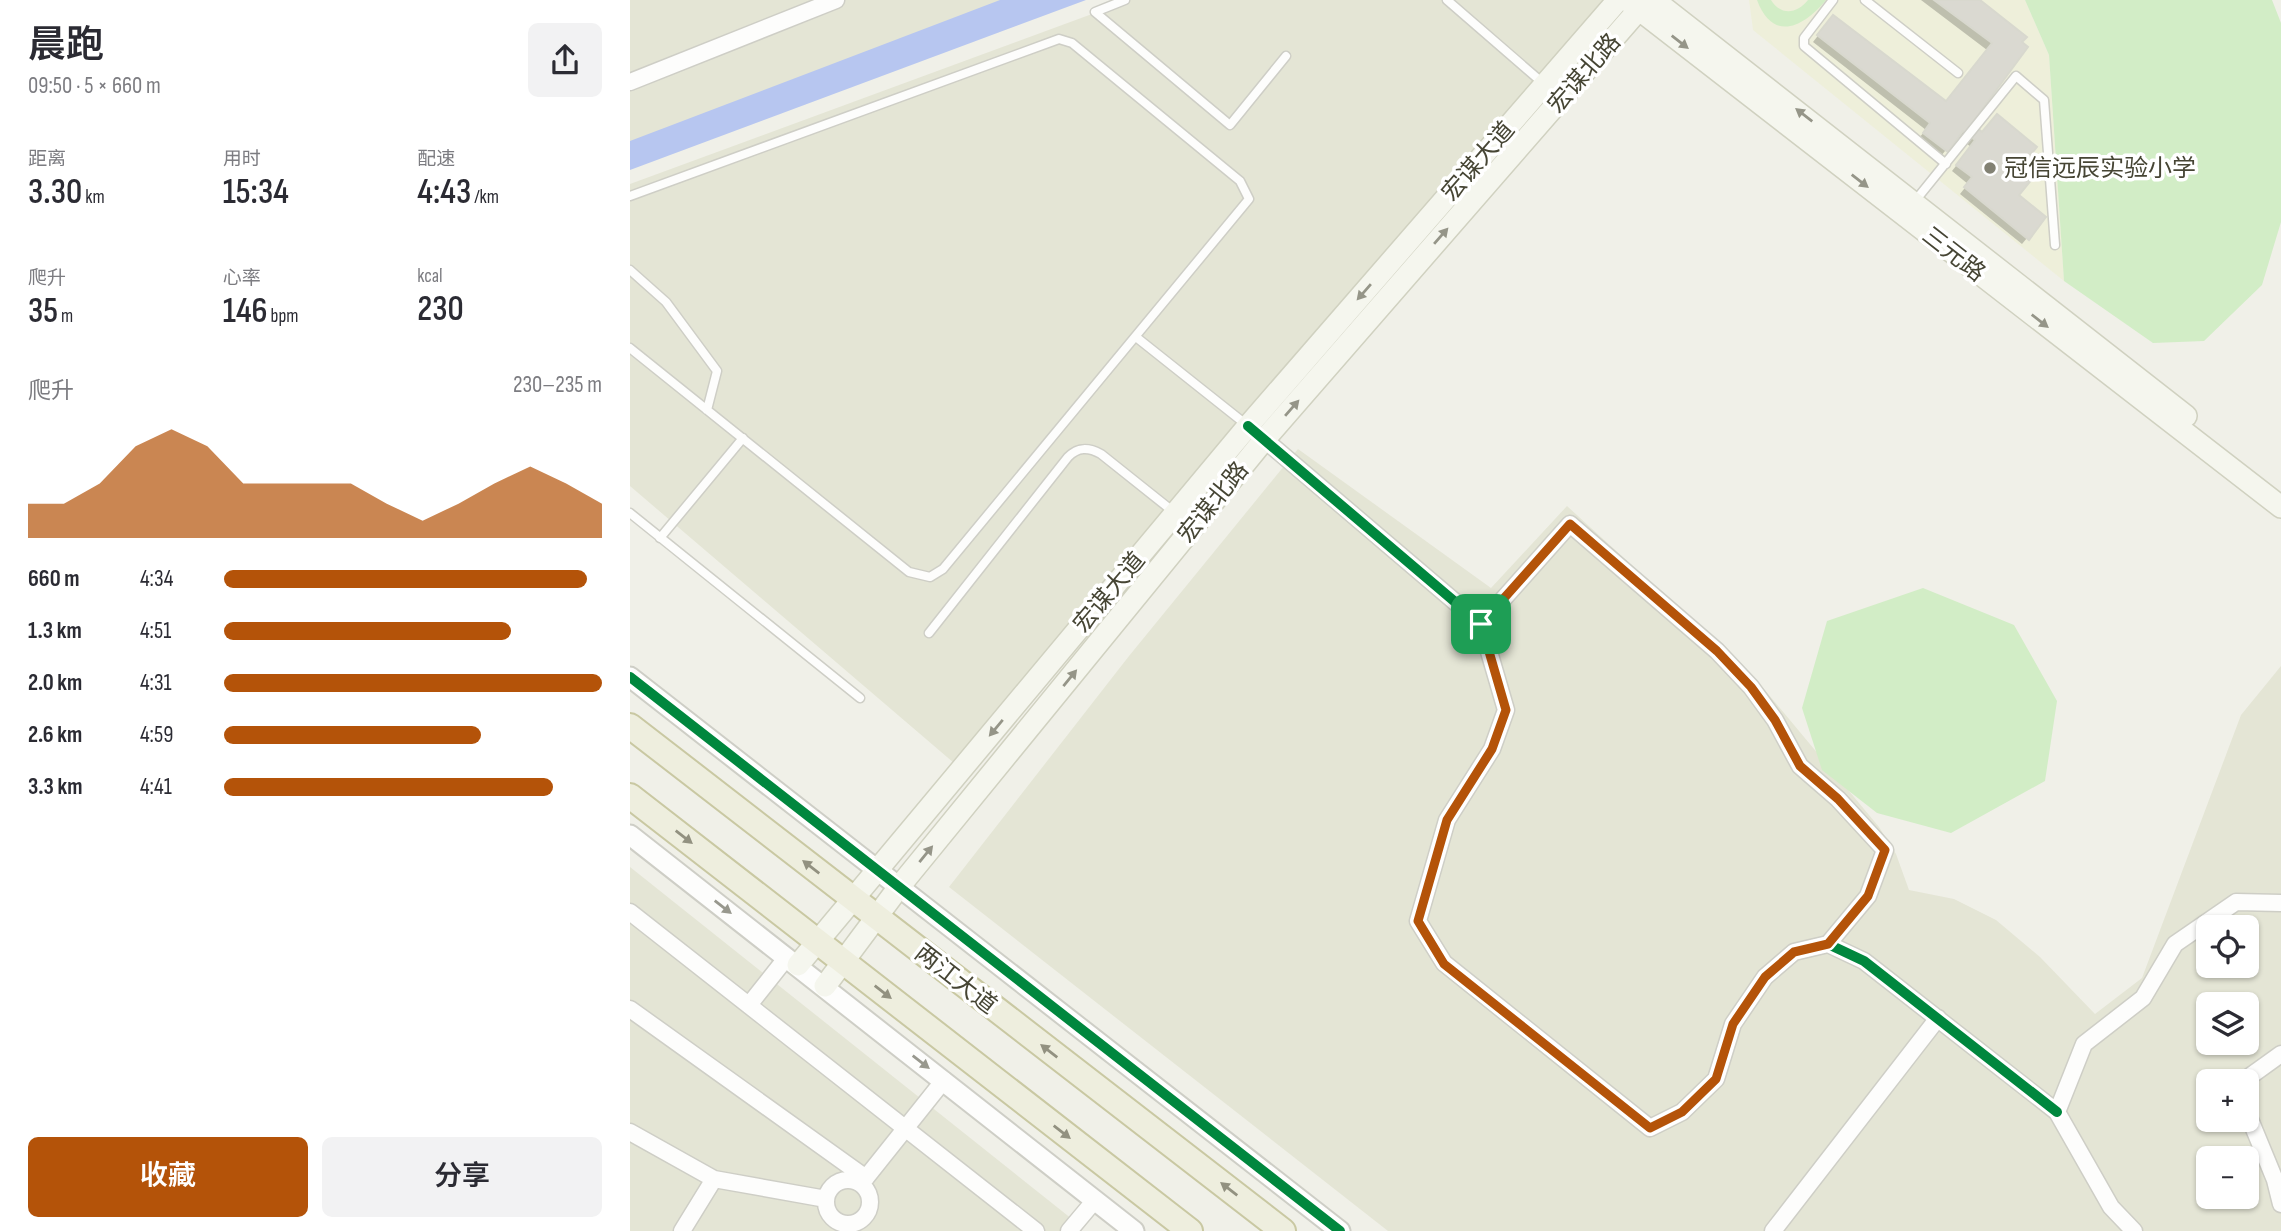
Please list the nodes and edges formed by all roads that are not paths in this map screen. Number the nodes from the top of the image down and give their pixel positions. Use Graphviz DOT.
graph roads {
  1 [pos="836,0"];
  2 [pos="1125,0"];
  3 [pos="1447,0"];
  4 [pos="1618,0"];
  5 [pos="1833,0"];
  6 [pos="1865,0"];
  7 [pos="1641,2"];
  8 [pos="1286,56"];
  9 [pos="1958,73"];
  10 [pos="630,82"];
  11 [pos="1544,84"];
  12 [pos="1946,164"];
  13 [pos="630,195"];
  14 [pos="1914,201"];
  15 [pos="2055,245"];
  16 [pos="630,270"];
  17 [pos="1136,337"];
  18 [pos="630,348"];
  19 [pos="707,410"];
  20 [pos="1256,433"];
  21 [pos="743,438"];
  22 [pos="2281,491"];
  23 [pos="2281,507"];
  24 [pos="630,513"];
  25 [pos="1175,513"];
  26 [pos="660,538"];
  27 [pos="1481,624"];
  28 [pos="929,633"];
  29 [pos="630,677"];
  30 [pos="860,698"];
  31 [pos="630,726"];
  32 [pos="630,796"];
  33 [pos="630,835"];
  34 [pos="877,870"];
  35 [pos="900,887"];
  36 [pos="853,899"];
  37 [pos="2281,903"];
  38 [pos="630,912"];
  39 [pos="876,918"];
  40 [pos="818,941"];
  41 [pos="1828,944"];
  42 [pos="792,961"];
  43 [pos="843,961"];
  44 [pos="825,986"];
  45 [pos="749,1005"];
  46 [pos="630,1009"];
  47 [pos="1938,1018"];
  48 [pos="2281,1054"];
  49 [pos="2259,1070"];
  50 [pos="944,1080"];
  51 [pos="2057,1112"];
  52 [pos="905,1128"];
  53 [pos="630,1132"];
  54 [pos="2255,1132"];
  55 [pos="714,1179"];
  56 [pos="863,1181"];
  57 [pos="826,1199"];
  58 [pos="1095,1200"];
  59 [pos="2281,1205"];
  60 [pos="838,1227"];
  61 [pos="682,1231"];
  62 [pos="1036,1231"];
  63 [pos="1069,1231"];
  64 [pos="1134,1231"];
  65 [pos="1190,1231"];
  66 [pos="1283,1231"];
  67 [pos="1340,1231"];
  68 [pos="1773,1231"];
  69 [pos="2134,1231"];
  1 -- 10 [label="street"];
  2 -- 8 [label="lane"];
  3 -- 11 [label="lane"];
  4 -- 11 [label="main road, 宏谋大道"];
  5 -- 12 [label="lane"];
  6 -- 9 [label="lane"];
  14 -- 7 [label="main road, 三元路, one-way"];
  20 -- 7 [label="main road, 宏谋北路, one-way"];
  7 -- 23 [label="main road, 三元路, one-way"];
  11 -- 20 [label="main road, 宏谋大道, one-way"];
  12 -- 14 [label="lane"];
  12 -- 15 [label="lane"];
  13 -- 17 [label="lane"];
  14 -- 22 [label="main road, 三元路"];
  16 -- 19 [label="lane"];
  17 -- 20 [label="lane"];
  17 -- 21 [label="lane"];
  18 -- 19 [label="lane"];
  19 -- 21 [label="lane"];
  20 -- 25 [label="main road, 宏谋大道"];
  20 -- 27 [label="street"];
  35 -- 20 [label="main road, 宏谋北路, one-way"];
  21 -- 26 [label="lane"];
  24 -- 26 [label="lane"];
  25 -- 28 [label="lane"];
  25 -- 34 [label="main road, 宏谋大道, one-way"];
  26 -- 30 [label="lane"];
  27 -- 41 [label="street"];
  27 -- 41 [label="street"];
  29 -- 34 [label="street"];
  36 -- 31 [label="highway, 两江大道, one-way"];
  32 -- 40 [label="highway, one-way"];
  33 -- 42 [label="street, one-way"];
  34 -- 35 [label="street"];
  34 -- 36 [label="main road, 宏谋大道"];
  35 -- 39 [label="main road, 宏谋北路"];
  35 -- 67 [label="street"];
  36 -- 39 [label="highway, 两江大道"];
  36 -- 40 [label="main road, 宏谋大道"];
  37 -- 51 [label="street"];
  38 -- 45 [label="street"];
  39 -- 43 [label="main road, 宏谋北路"];
  66 -- 39 [label="highway, 两江大道, one-way"];
  40 -- 42 [label="main road, 宏谋大道"];
  40 -- 43 [label="highway"];
  41 -- 47 [label="street"];
  42 -- 44 [label="street"];
  42 -- 45 [label="street"];
  43 -- 44 [label="main road, 宏谋北路"];
  43 -- 65 [label="highway, one-way"];
  44 -- 50 [label="street, one-way"];
  45 -- 52 [label="street"];
  46 -- 56 [label="street"];
  47 -- 51 [label="street"];
  47 -- 68 [label="street"];
  48 -- 49 [label="street"];
  50 -- 52 [label="street"];
  50 -- 58 [label="street"];
  51 -- 69 [label="street"];
  52 -- 56 [label="street"];
  52 -- 62 [label="street"];
  53 -- 55 [label="street"];
  54 -- 59 [label="street"];
  55 -- 57 [label="street"];
  55 -- 61 [label="street"];
  56 -- 57 [label="street"];
  56 -- 60 [label="street"];
  57 -- 60 [label="street"];
  58 -- 63 [label="street"];
  58 -- 64 [label="street"];
}
